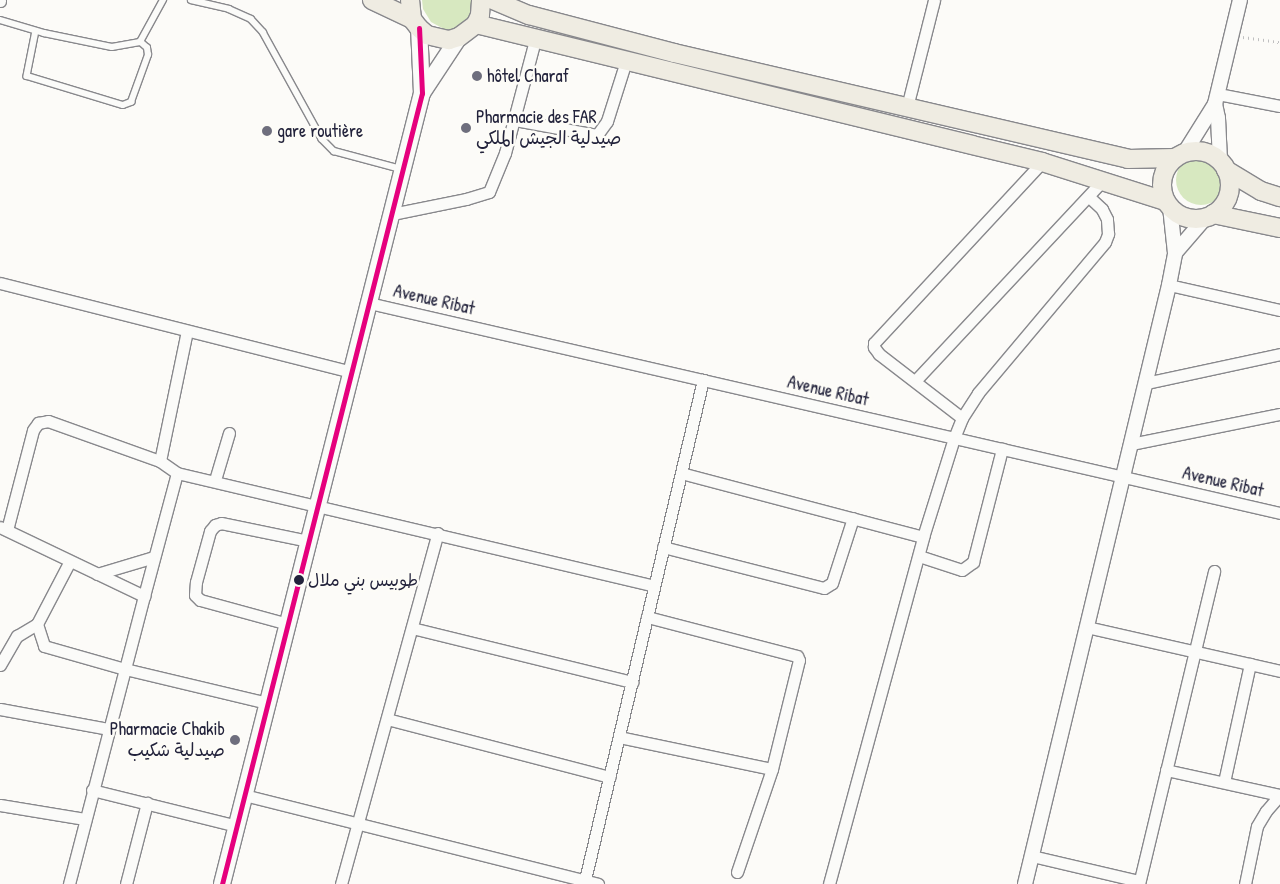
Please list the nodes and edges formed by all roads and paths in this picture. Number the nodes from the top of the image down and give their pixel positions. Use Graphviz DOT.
graph roads {
  1 [pos="163,0"];
  2 [pos="191,0"];
  3 [pos="372,0"];
  4 [pos="410,0"];
  5 [pos="481,0"];
  6 [pos="493,0"];
  7 [pos="934,0"];
  8 [pos="1240,0"];
  9 [pos="0,20"];
  10 [pos="416,23"];
  11 [pos="476,24"];
  12 [pos="36,31"];
  13 [pos="1232,36"];
  14 [pos="459,37"];
  15 [pos="535,40"];
  16 [pos="140,42"];
  17 [pos="1280,42"];
  18 [pos="626,62"];
  19 [pos="422,93"];
  20 [pos="1216,99"];
  21 [pos="1280,106"];
  22 [pos="907,107"];
  23 [pos="515,120"];
  24 [pos="1180,155"];
  25 [pos="1042,162"];
  26 [pos="1223,165"];
  27 [pos="403,170"];
  28 [pos="1102,181"];
  29 [pos="1280,196"];
  30 [pos="1089,197"];
  31 [pos="1168,204"];
  32 [pos="392,214"];
  33 [pos="1209,216"];
  34 [pos="1280,228"];
  35 [pos="1175,253"];
  36 [pos="1169,285"];
  37 [pos="1,287"];
  38 [pos="369,303"];
  39 [pos="1280,310"];
  40 [pos="187,331"];
  41 [pos="1280,354"];
  42 [pos="352,372"];
  43 [pos="703,380"];
  44 [pos="915,381"];
  45 [pos="1146,383"];
  46 [pos="1280,414"];
  47 [pos="962,418"];
  48 [pos="229,433"];
  49 [pos="954,438"];
  50 [pos="1131,444"];
  51 [pos="1002,449"];
  52 [pos="160,462"];
  53 [pos="178,473"];
  54 [pos="681,473"];
  55 [pos="1123,477"];
  56 [pos="215,480"];
  57 [pos="318,505"];
  58 [pos="1280,513"];
  59 [pos="853,518"];
  60 [pos="3,529"];
  61 [pos="438,533"];
  62 [pos="924,538"];
  63 [pos="309,541"];
  64 [pos="664,547"];
  65 [pos="919,556"];
  66 [pos="154,558"];
  67 [pos="70,561"];
  68 [pos="1214,571"];
  69 [pos="97,574"];
  70 [pos="654,586"];
  71 [pos="144,596"];
  72 [pos="647,617"];
  73 [pos="37,624"];
  74 [pos="288,624"];
  75 [pos="412,628"];
  76 [pos="1087,628"];
  77 [pos="1195,652"];
  78 [pos="1250,664"];
  79 [pos="0,665"];
  80 [pos="125,669"];
  81 [pos="1280,671"];
  82 [pos="632,682"];
  83 [pos="268,703"];
  84 [pos="0,709"];
  85 [pos="387,719"];
  86 [pos="109,729"];
  87 [pos="619,737"];
  88 [pos="772,769"];
  89 [pos="1166,770"];
  90 [pos="610,777"];
  91 [pos="1224,782"];
  92 [pos="92,790"];
  93 [pos="1280,795"];
  94 [pos="244,796"];
  95 [pos="147,803"];
  96 [pos="0,805"];
  97 [pos="85,819"];
  98 [pos="358,824"];
  99 [pos="237,826"];
  100 [pos="1032,856"];
  101 [pos="738,872"];
  102 [pos="585,882"];
  103 [pos="1139,882"];
  104 [pos="69,884"];
  105 [pos="126,884"];
  106 [pos="222,884"];
  107 [pos="341,884"];
  108 [pos="598,884"];
  109 [pos="829,884"];
  110 [pos="1025,884"];
  111 [pos="1245,884"];
  1 -- 16 [label="lane"];
  2 -- 27 [label="lane"];
  3 -- 10 [label="main road"];
  4 -- 10 [label="main road"];
  5 -- 11 [label="main road"];
  6 -- 22 [label="main road"];
  7 -- 22 [label="street"];
  8 -- 13 [label="street"];
  9 -- 12 [label="lane"];
  10 -- 14 [label="main road"];
  10 -- 19 [label="main road"];
  11 -- 14 [label="main road"];
  11 -- 15 [label="main road"];
  12 -- 16 [label="lane"];
  12 -- 16 [label="lane"];
  13 -- 17 [label="path"];
  13 -- 20 [label="street"];
  14 -- 19 [label="main road"];
  15 -- 18 [label="main road"];
  15 -- 23 [label="street"];
  18 -- 23 [label="street"];
  18 -- 25 [label="main road"];
  19 -- 27 [label="main road"];
  20 -- 21 [label="street"];
  20 -- 24 [label="street"];
  20 -- 26 [label="street"];
  22 -- 24 [label="main road"];
  23 -- 32 [label="street"];
  24 -- 26 [label="main road"];
  24 -- 31 [label="main road"];
  25 -- 28 [label="main road"];
  25 -- 44 [label="street"];
  26 -- 29 [label="main road"];
  26 -- 33 [label="main road"];
  27 -- 32 [label="main road"];
  28 -- 30 [label="street"];
  28 -- 31 [label="main road"];
  30 -- 44 [label="street"];
  30 -- 47 [label="street"];
  31 -- 33 [label="main road"];
  31 -- 35 [label="street"];
  32 -- 38 [label="main road"];
  33 -- 34 [label="main road"];
  33 -- 35 [label="street"];
  35 -- 36 [label="street"];
  36 -- 39 [label="street"];
  36 -- 45 [label="street"];
  37 -- 40 [label="street"];
  38 -- 42 [label="main road"];
  38 -- 43 [label="street, Avenue Ribat"];
  40 -- 42 [label="street"];
  40 -- 52 [label="street"];
  41 -- 45 [label="street"];
  42 -- 57 [label="main road"];
  43 -- 49 [label="street, Avenue Ribat"];
  43 -- 54 [label="street"];
  44 -- 47 [label="street"];
  45 -- 50 [label="street"];
  46 -- 50 [label="street"];
  47 -- 49 [label="street"];
  48 -- 56 [label="street"];
  49 -- 51 [label="street, Avenue Ribat"];
  49 -- 62 [label="street"];
  50 -- 55 [label="street"];
  51 -- 55 [label="street, Avenue Ribat"];
  51 -- 65 [label="street"];
  52 -- 53 [label="street"];
  52 -- 60 [label="street"];
  53 -- 56 [label="street"];
  53 -- 66 [label="street"];
  54 -- 59 [label="street"];
  54 -- 64 [label="street"];
  55 -- 58 [label="street, Avenue Ribat"];
  55 -- 76 [label="street"];
  56 -- 57 [label="street"];
  57 -- 61 [label="street"];
  57 -- 63 [label="main road"];
  59 -- 62 [label="street"];
  59 -- 64 [label="street"];
  60 -- 67 [label="street"];
  61 -- 70 [label="street"];
  61 -- 75 [label="street"];
  62 -- 65 [label="street"];
  63 -- 74 [label="main road"];
  63 -- 74 [label="street"];
  64 -- 70 [label="street"];
  65 -- 109 [label="street"];
  66 -- 69 [label="street"];
  66 -- 71 [label="street"];
  67 -- 69 [label="street"];
  67 -- 73 [label="street"];
  68 -- 77 [label="street"];
  69 -- 71 [label="street"];
  70 -- 72 [label="street"];
  71 -- 80 [label="street"];
  72 -- 82 [label="street"];
  72 -- 88 [label="street"];
  73 -- 79 [label="street"];
  73 -- 80 [label="street"];
  74 -- 83 [label="main road"];
  75 -- 82 [label="street"];
  75 -- 85 [label="street"];
  76 -- 77 [label="street"];
  76 -- 100 [label="street"];
  77 -- 78 [label="street"];
  77 -- 89 [label="street"];
  78 -- 81 [label="street"];
  78 -- 91 [label="street"];
  80 -- 83 [label="street"];
  80 -- 86 [label="street"];
  82 -- 87 [label="street"];
  83 -- 94 [label="main road"];
  84 -- 86 [label="street"];
  85 -- 90 [label="street"];
  85 -- 98 [label="street"];
  86 -- 92 [label="street"];
  87 -- 88 [label="street"];
  87 -- 90 [label="street"];
  88 -- 101 [label="street"];
  89 -- 91 [label="street"];
  89 -- 103 [label="street"];
  90 -- 102 [label="street"];
  91 -- 93 [label="street"];
  92 -- 95 [label="street"];
  92 -- 97 [label="street"];
  93 -- 111 [label="street"];
  94 -- 98 [label="street"];
  94 -- 99 [label="main road"];
  95 -- 99 [label="street"];
  95 -- 105 [label="street"];
  96 -- 97 [label="street"];
  97 -- 104 [label="street"];
  98 -- 102 [label="street"];
  98 -- 107 [label="street"];
  99 -- 106 [label="main road"];
  100 -- 103 [label="street"];
  100 -- 110 [label="street"];
  102 -- 108 [label="street"];
}
